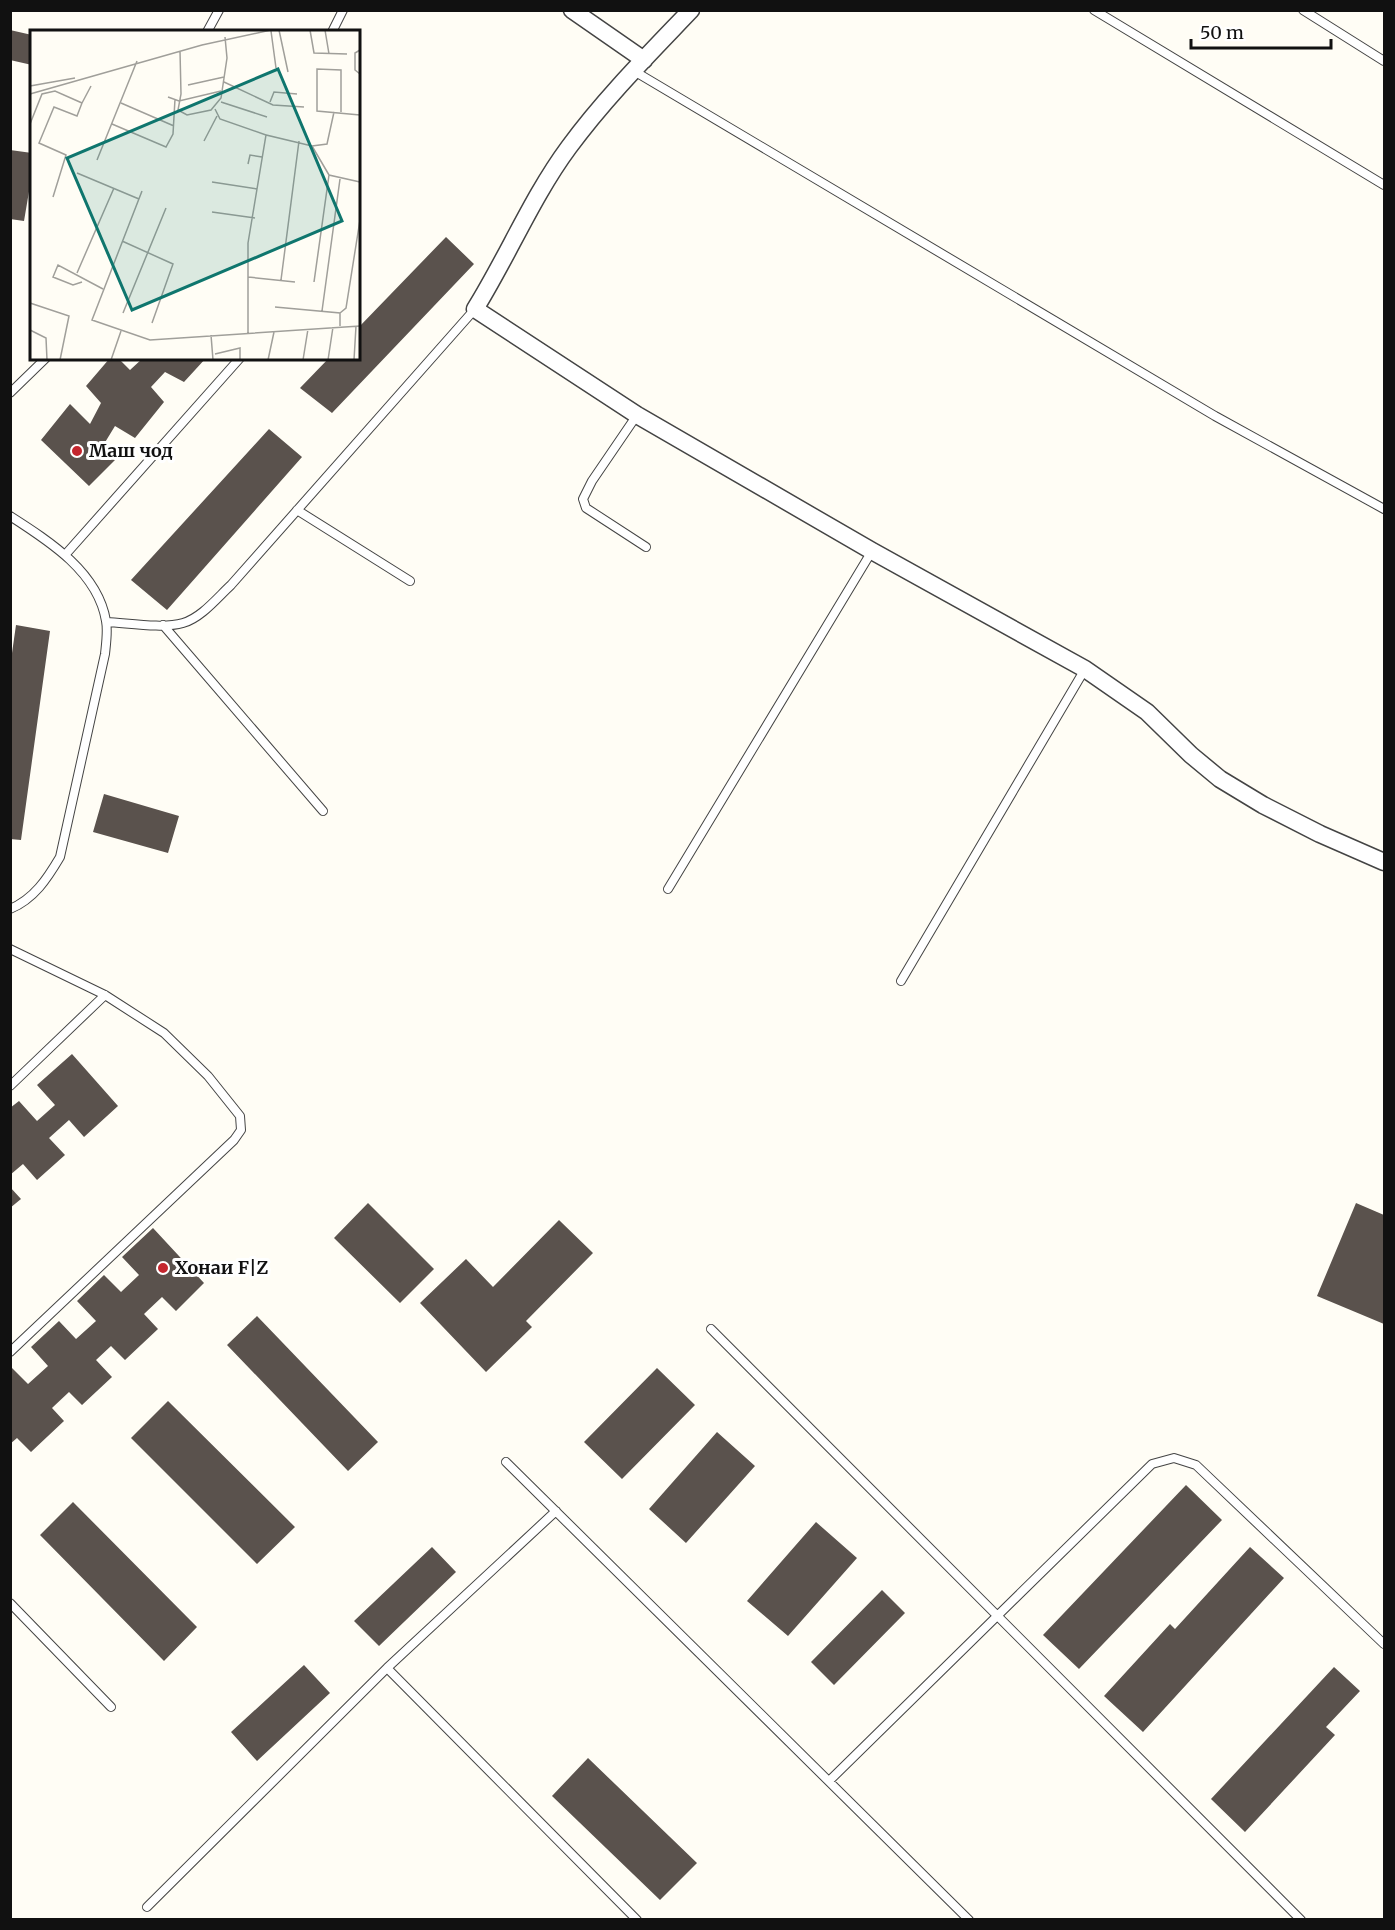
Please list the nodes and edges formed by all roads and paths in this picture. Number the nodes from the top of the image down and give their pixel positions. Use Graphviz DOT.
graph roads {
  1 [pos="219,10"];
  2 [pos="343,10"];
  3 [pos="572,10"];
  4 [pos="691,10"];
  5 [pos="1094,10"];
  6 [pos="1303,10"];
  7 [pos="208,30"];
  8 [pos="333,30"];
  9 [pos="1384,61"];
  10 [pos="639,65"];
  11 [pos="1384,185"];
  12 [pos="475,309"];
  13 [pos="44,360"];
  14 [pos="238,360"];
  15 [pos="10,393"];
  16 [pos="637,415"];
  17 [pos="297,510"];
  18 [pos="1384,510"];
  19 [pos="10,516"];
  20 [pos="646,547"];
  21 [pos="872,551"];
  22 [pos="65,555"];
  23 [pos="410,581"];
  24 [pos="107,622"];
  25 [pos="163,625"];
  26 [pos="1085,669"];
  27 [pos="323,811"];
  28 [pos="1384,862"];
  29 [pos="668,888"];
  30 [pos="10,909"];
  31 [pos="10,949"];
  32 [pos="902,981"];
  33 [pos="105,995"];
  34 [pos="10,1086"];
  35 [pos="711,1329"];
  36 [pos="10,1352"];
  37 [pos="506,1462"];
  38 [pos="556,1511"];
  39 [pos="10,1603"];
  40 [pos="997,1616"];
  41 [pos="1384,1644"];
  42 [pos="387,1668"];
  43 [pos="111,1707"];
  44 [pos="829,1781"];
  45 [pos="147,1907"];
  46 [pos="637,1920"];
  47 [pos="969,1920"];
  48 [pos="1301,1920"];
  1 -- 7 [label="lane"];
  2 -- 8 [label="lane"];
  3 -- 10 [label="street"];
  4 -- 10 [label="street"];
  5 -- 11 [label="lane"];
  6 -- 9 [label="lane"];
  10 -- 12 [label="street"];
  10 -- 18 [label="lane"];
  12 -- 16 [label="street"];
  12 -- 17 [label="lane"];
  13 -- 15 [label="lane"];
  14 -- 22 [label="lane"];
  16 -- 20 [label="lane"];
  16 -- 21 [label="street"];
  17 -- 23 [label="lane"];
  17 -- 25 [label="lane"];
  19 -- 22 [label="lane"];
  21 -- 26 [label="street"];
  21 -- 29 [label="lane"];
  22 -- 24 [label="lane"];
  24 -- 25 [label="lane"];
  24 -- 30 [label="lane"];
  25 -- 27 [label="lane"];
  26 -- 28 [label="street"];
  26 -- 32 [label="lane"];
  31 -- 33 [label="lane"];
  33 -- 34 [label="lane"];
  33 -- 36 [label="lane"];
  35 -- 40 [label="lane"];
  37 -- 38 [label="lane"];
  38 -- 42 [label="lane"];
  38 -- 44 [label="lane"];
  39 -- 43 [label="lane"];
  40 -- 41 [label="lane"];
  40 -- 44 [label="lane"];
  40 -- 48 [label="lane"];
  42 -- 45 [label="lane"];
  42 -- 46 [label="lane"];
  44 -- 47 [label="lane"];
}
